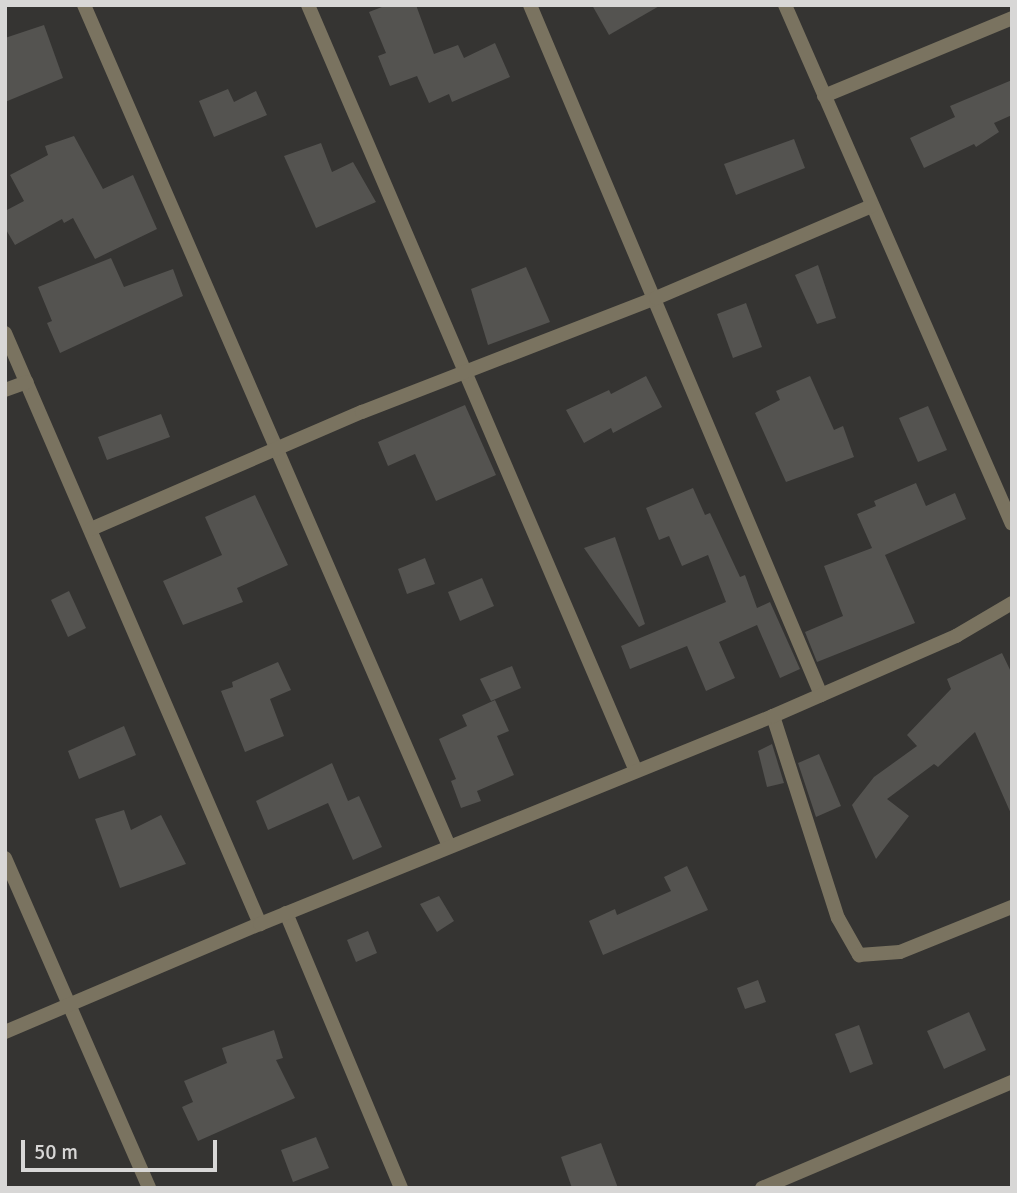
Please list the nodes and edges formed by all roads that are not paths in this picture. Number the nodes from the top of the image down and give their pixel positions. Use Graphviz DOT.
graph roads {
  1 [pos="85,5"];
  2 [pos="308,5"];
  3 [pos="530,5"];
  4 [pos="785,5"];
  5 [pos="1012,18"];
  6 [pos="824,96"];
  7 [pos="872,206"];
  8 [pos="656,298"];
  9 [pos="5,333"];
  10 [pos="466,374"];
  11 [pos="27,382"];
  12 [pos="5,390"];
  13 [pos="275,449"];
  14 [pos="1012,524"];
  15 [pos="91,529"];
  16 [pos="1012,603"];
  17 [pos="821,695"];
  18 [pos="773,716"];
  19 [pos="636,771"];
  20 [pos="449,846"];
  21 [pos="5,858"];
  22 [pos="1012,906"];
  23 [pos="286,914"];
  24 [pos="260,924"];
  25 [pos="70,1005"];
  26 [pos="5,1032"];
  27 [pos="1012,1082"];
  28 [pos="149,1188"];
  29 [pos="401,1188"];
  30 [pos="762,1188"];
  1 -- 13 [label="street"];
  2 -- 10 [label="street"];
  3 -- 8 [label="street"];
  4 -- 6 [label="street"];
  5 -- 6 [label="street"];
  6 -- 7 [label="street"];
  7 -- 8 [label="street"];
  7 -- 14 [label="street"];
  8 -- 10 [label="street"];
  8 -- 17 [label="street"];
  9 -- 11 [label="street"];
  10 -- 13 [label="street"];
  10 -- 19 [label="street"];
  11 -- 12 [label="street"];
  11 -- 15 [label="street"];
  13 -- 15 [label="street"];
  13 -- 20 [label="street"];
  15 -- 24 [label="street"];
  16 -- 17 [label="street"];
  17 -- 18 [label="street"];
  18 -- 19 [label="street"];
  18 -- 22 [label="street"];
  19 -- 20 [label="street"];
  20 -- 23 [label="street"];
  21 -- 25 [label="street"];
  23 -- 24 [label="street"];
  23 -- 29 [label="street"];
  24 -- 25 [label="street"];
  25 -- 26 [label="street"];
  25 -- 28 [label="street"];
  27 -- 30 [label="street"];
}
